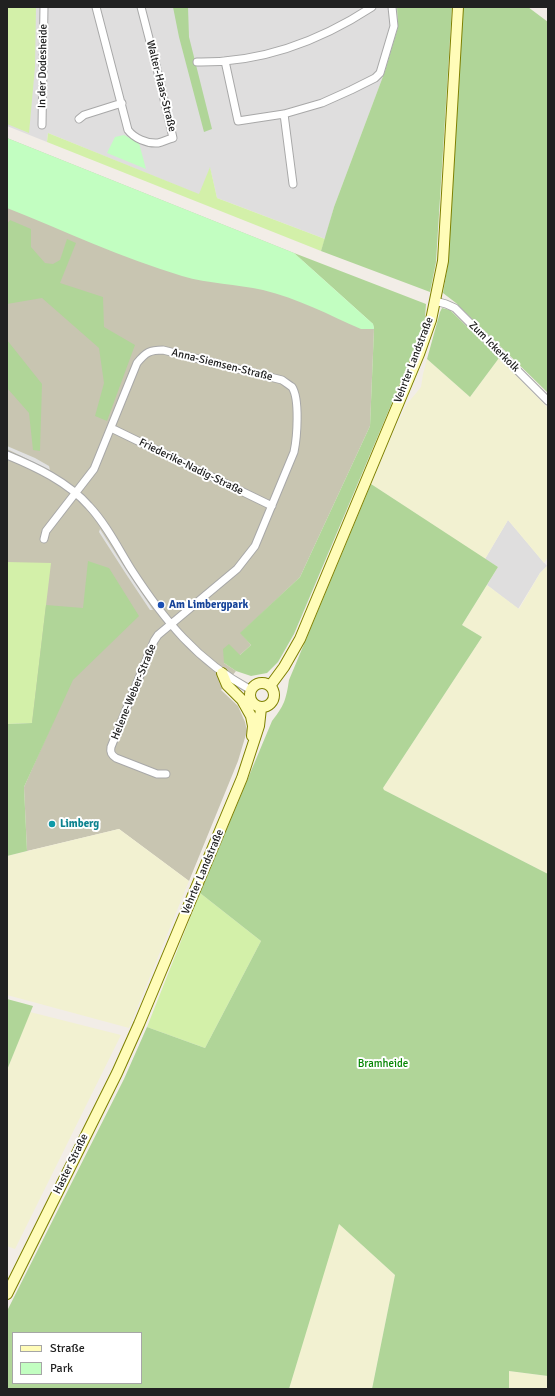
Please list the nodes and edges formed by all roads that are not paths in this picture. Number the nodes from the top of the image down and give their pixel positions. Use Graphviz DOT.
graph roads {
  1 [pos="44,7"];
  2 [pos="96,7"];
  3 [pos="141,7"];
  4 [pos="372,7"];
  5 [pos="392,7"];
  6 [pos="458,7"];
  7 [pos="225,61"];
  8 [pos="197,62"];
  9 [pos="122,103"];
  10 [pos="284,114"];
  11 [pos="79,119"];
  12 [pos="42,125"];
  13 [pos="294,184"];
  14 [pos="435,301"];
  15 [pos="548,401"];
  16 [pos="111,428"];
  17 [pos="7,455"];
  18 [pos="75,493"];
  19 [pos="272,506"];
  20 [pos="44,539"];
  21 [pos="170,624"];
  22 [pos="222,673"];
  23 [pos="270,686"];
  24 [pos="251,690"];
  25 [pos="261,708"];
  26 [pos="254,744"];
  27 [pos="166,774"];
  28 [pos="132,1032"];
  29 [pos="7,1294"];
  1 -- 12 [label="street, In der Dodesheide"];
  2 -- 9 [label="street, Walter-Haas-Straße"];
  3 -- 9 [label="street, Walter-Haas-Straße"];
  4 -- 7 [label="street"];
  5 -- 10 [label="street"];
  6 -- 14 [label="main road, Vehrter Landstraße"];
  7 -- 8 [label="street"];
  7 -- 10 [label="street"];
  9 -- 11 [label="street"];
  10 -- 13 [label="street"];
  14 -- 15 [label="street, Zum Ickerkolk"];
  14 -- 23 [label="main road, Vehrter Landstraße"];
  16 -- 18 [label="street, Anna-Siemsen-Straße"];
  16 -- 19 [label="street, Friederike-Nadig-Straße"];
  16 -- 19 [label="street, Anna-Siemsen-Straße"];
  17 -- 18 [label="street"];
  18 -- 20 [label="street, Anna-Siemsen-Straße"];
  18 -- 21 [label="street"];
  19 -- 21 [label="street, Anna-Siemsen-Straße"];
  21 -- 22 [label="street"];
  21 -- 27 [label="street, Helene-Weber-Straße"];
  22 -- 24 [label="street"];
  22 -- 26 [label="main road"];
  23 -- 24 [label="main road"];
  23 -- 25 [label="main road"];
  24 -- 25 [label="main road"];
  25 -- 26 [label="main road, Vehrter Landstraße"];
  26 -- 28 [label="main road, Vehrter Landstraße"];
  28 -- 29 [label="main road, Haster Straße"];
}
